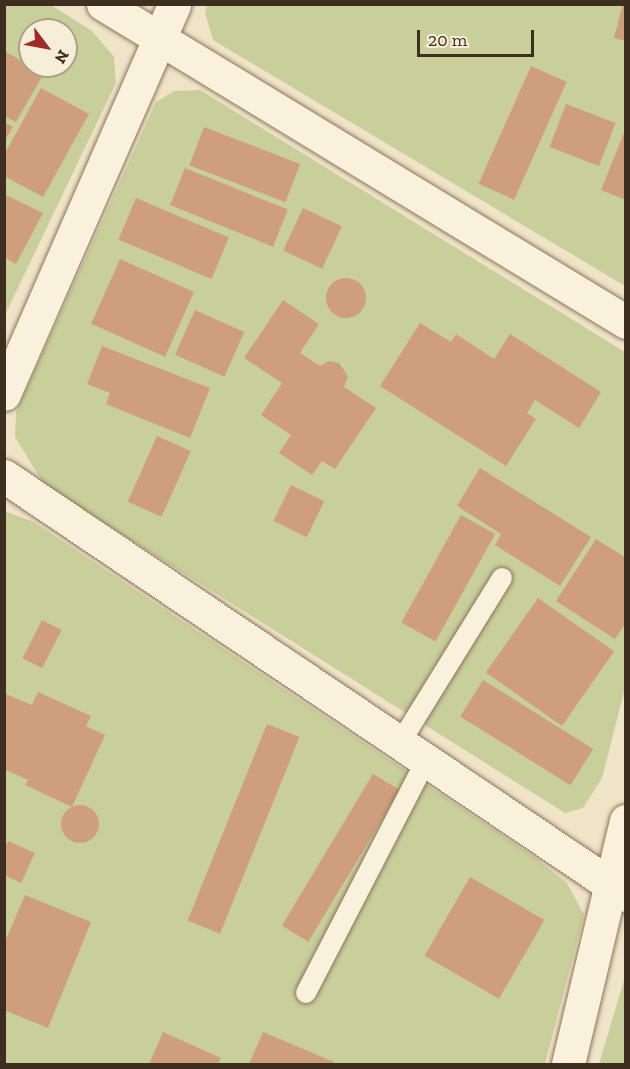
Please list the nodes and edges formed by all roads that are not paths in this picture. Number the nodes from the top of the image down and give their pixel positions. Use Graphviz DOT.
graph roads {
  1 [pos="103,4"];
  2 [pos="174,4"];
  3 [pos="157,39"];
  4 [pos="626,322"];
  5 [pos="4,394"];
  6 [pos="4,476"];
  7 [pos="502,578"];
  8 [pos="400,743"];
  9 [pos="426,761"];
  10 [pos="626,821"];
  11 [pos="618,890"];
  12 [pos="306,993"];
  13 [pos="568,1065"];
  1 -- 3 [label="street"];
  2 -- 3 [label="street"];
  3 -- 4 [label="street"];
  3 -- 5 [label="street"];
  6 -- 8 [label="street"];
  7 -- 8 [label="lane"];
  8 -- 9 [label="street"];
  9 -- 11 [label="street"];
  9 -- 12 [label="lane"];
  10 -- 11 [label="street"];
  11 -- 13 [label="street"];
}
